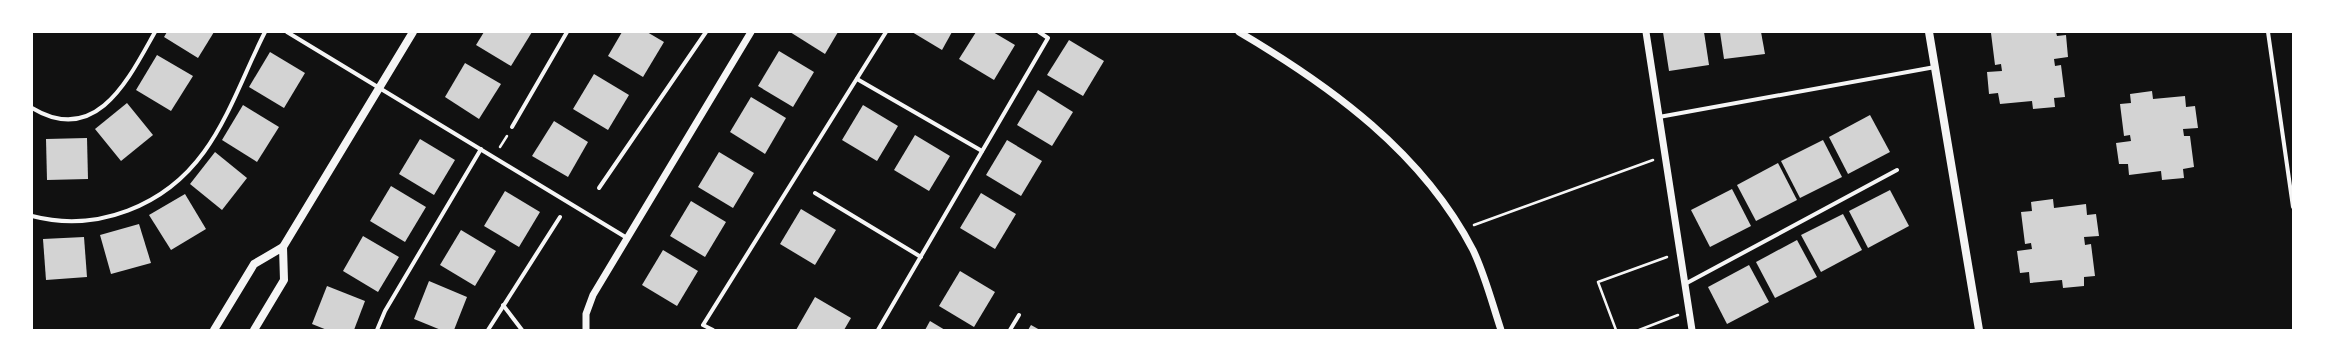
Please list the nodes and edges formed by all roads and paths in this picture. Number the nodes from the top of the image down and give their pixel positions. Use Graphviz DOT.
graph roads {
  1 [pos="155,32"];
  2 [pos="264,32"];
  3 [pos="287,32"];
  4 [pos="412,32"];
  5 [pos="567,32"];
  6 [pos="706,32"];
  7 [pos="752,32"];
  8 [pos="886,32"];
  9 [pos="1039,32"];
  10 [pos="1239,32"];
  11 [pos="1646,32"];
  12 [pos="1929,32"];
  13 [pos="2268,32"];
  14 [pos="1935,66"];
  15 [pos="857,79"];
  16 [pos="380,87"];
  17 [pos="32,108"];
  18 [pos="1659,117"];
  19 [pos="512,127"];
  20 [pos="481,149"];
  21 [pos="982,151"];
  22 [pos="1665,156"];
  23 [pos="494,157"];
  24 [pos="1897,170"];
  25 [pos="600,188"];
  26 [pos="815,193"];
  27 [pos="2293,207"];
  28 [pos="32,216"];
  29 [pos="560,217"];
  30 [pos="1461,230"];
  31 [pos="627,238"];
  32 [pos="283,247"];
  33 [pos="1680,253"];
  34 [pos="921,257"];
  35 [pos="1685,284"];
  36 [pos="503,305"];
  37 [pos="1689,310"];
  38 [pos="1019,315"];
  39 [pos="214,330"];
  40 [pos="254,330"];
  41 [pos="377,330"];
  42 [pos="488,330"];
  43 [pos="522,330"];
  44 [pos="586,330"];
  45 [pos="713,330"];
  46 [pos="878,330"];
  47 [pos="1010,330"];
  48 [pos="1501,330"];
  49 [pos="1616,330"];
  50 [pos="1639,330"];
  51 [pos="1692,330"];
  52 [pos="1979,330"];
  1 -- 17 [label="street"];
  2 -- 28 [label="street"];
  3 -- 16 [label="street"];
  4 -- 16 [label="main road"];
  5 -- 19 [label="street"];
  6 -- 25 [label="street"];
  7 -- 31 [label="street"];
  8 -- 15 [label="street"];
  9 -- 21 [label="street"];
  10 -- 30 [label="street"];
  11 -- 18 [label="street"];
  12 -- 14 [label="main road"];
  13 -- 27 [label="street"];
  14 -- 18 [label="street"];
  14 -- 52 [label="main road"];
  15 -- 21 [label="street"];
  15 -- 45 [label="street"];
  16 -- 20 [label="street"];
  16 -- 32 [label="main road"];
  18 -- 22 [label="street"];
  19 -- 23 [label="path"];
  20 -- 23 [label="street"];
  20 -- 41 [label="street"];
  21 -- 34 [label="street"];
  22 -- 30 [label="path"];
  22 -- 33 [label="street"];
  23 -- 31 [label="street"];
  24 -- 35 [label="street"];
  26 -- 34 [label="street"];
  29 -- 36 [label="street"];
  30 -- 48 [label="street"];
  31 -- 44 [label="street"];
  32 -- 39 [label="main road"];
  32 -- 40 [label="main road"];
  33 -- 35 [label="street"];
  33 -- 49 [label="path"];
  34 -- 46 [label="street"];
  35 -- 37 [label="street"];
  36 -- 42 [label="street"];
  36 -- 43 [label="street"];
  37 -- 50 [label="path"];
  37 -- 51 [label="street"];
  38 -- 47 [label="street"];
}
